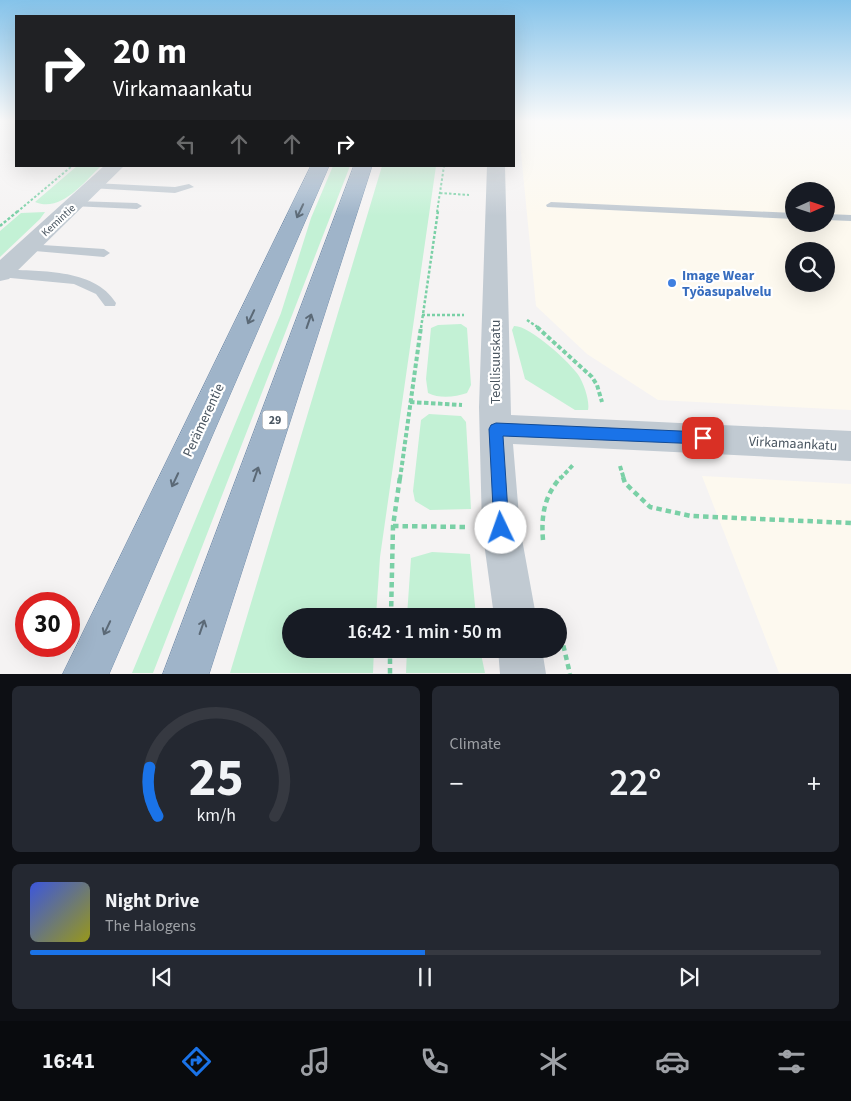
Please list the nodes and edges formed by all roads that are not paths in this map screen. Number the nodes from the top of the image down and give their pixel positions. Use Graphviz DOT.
graph roads {
  1 [pos="114,167"];
  2 [pos="320,167"];
  3 [pos="364,167"];
  4 [pos="496,167"];
  5 [pos="94,186"];
  6 [pos="190,186"];
  7 [pos="75,204"];
  8 [pos="551,205"];
  9 [pos="137,206"];
  10 [pos="785,216"];
  11 [pos="835,217"];
  12 [pos="851,218"];
  13 [pos="27,248"];
  14 [pos="104,253"];
  15 [pos="0,273"];
  16 [pos="110,303"];
  17 [pos="495,418"];
  18 [pos="851,446"];
  19 [pos="514,608"];
  20 [pos="521,658"];
  21 [pos="86,674"];
  22 [pos="186,674"];
  23 [pos="523,674"];
  1 -- 5 [label="street, Kemintie"];
  2 -- 21 [label="highway, Perämerentie, one-way"];
  22 -- 3 [label="highway, 29, one-way"];
  4 -- 17 [label="street, Teollisuuskatu"];
  5 -- 6 [label="lane"];
  5 -- 7 [label="street, Kemintie"];
  7 -- 9 [label="lane"];
  7 -- 13 [label="street, Kemintie"];
  8 -- 10 [label="lane"];
  11 -- 12 [label="lane"];
  13 -- 14 [label="lane"];
  13 -- 15 [label="street, Kemintie"];
  15 -- 16 [label="lane"];
  17 -- 18 [label="street, Virkamaankatu"];
  17 -- 19 [label="street, Teollisuuskatu"];
  20 -- 23 [label="street"];
}
